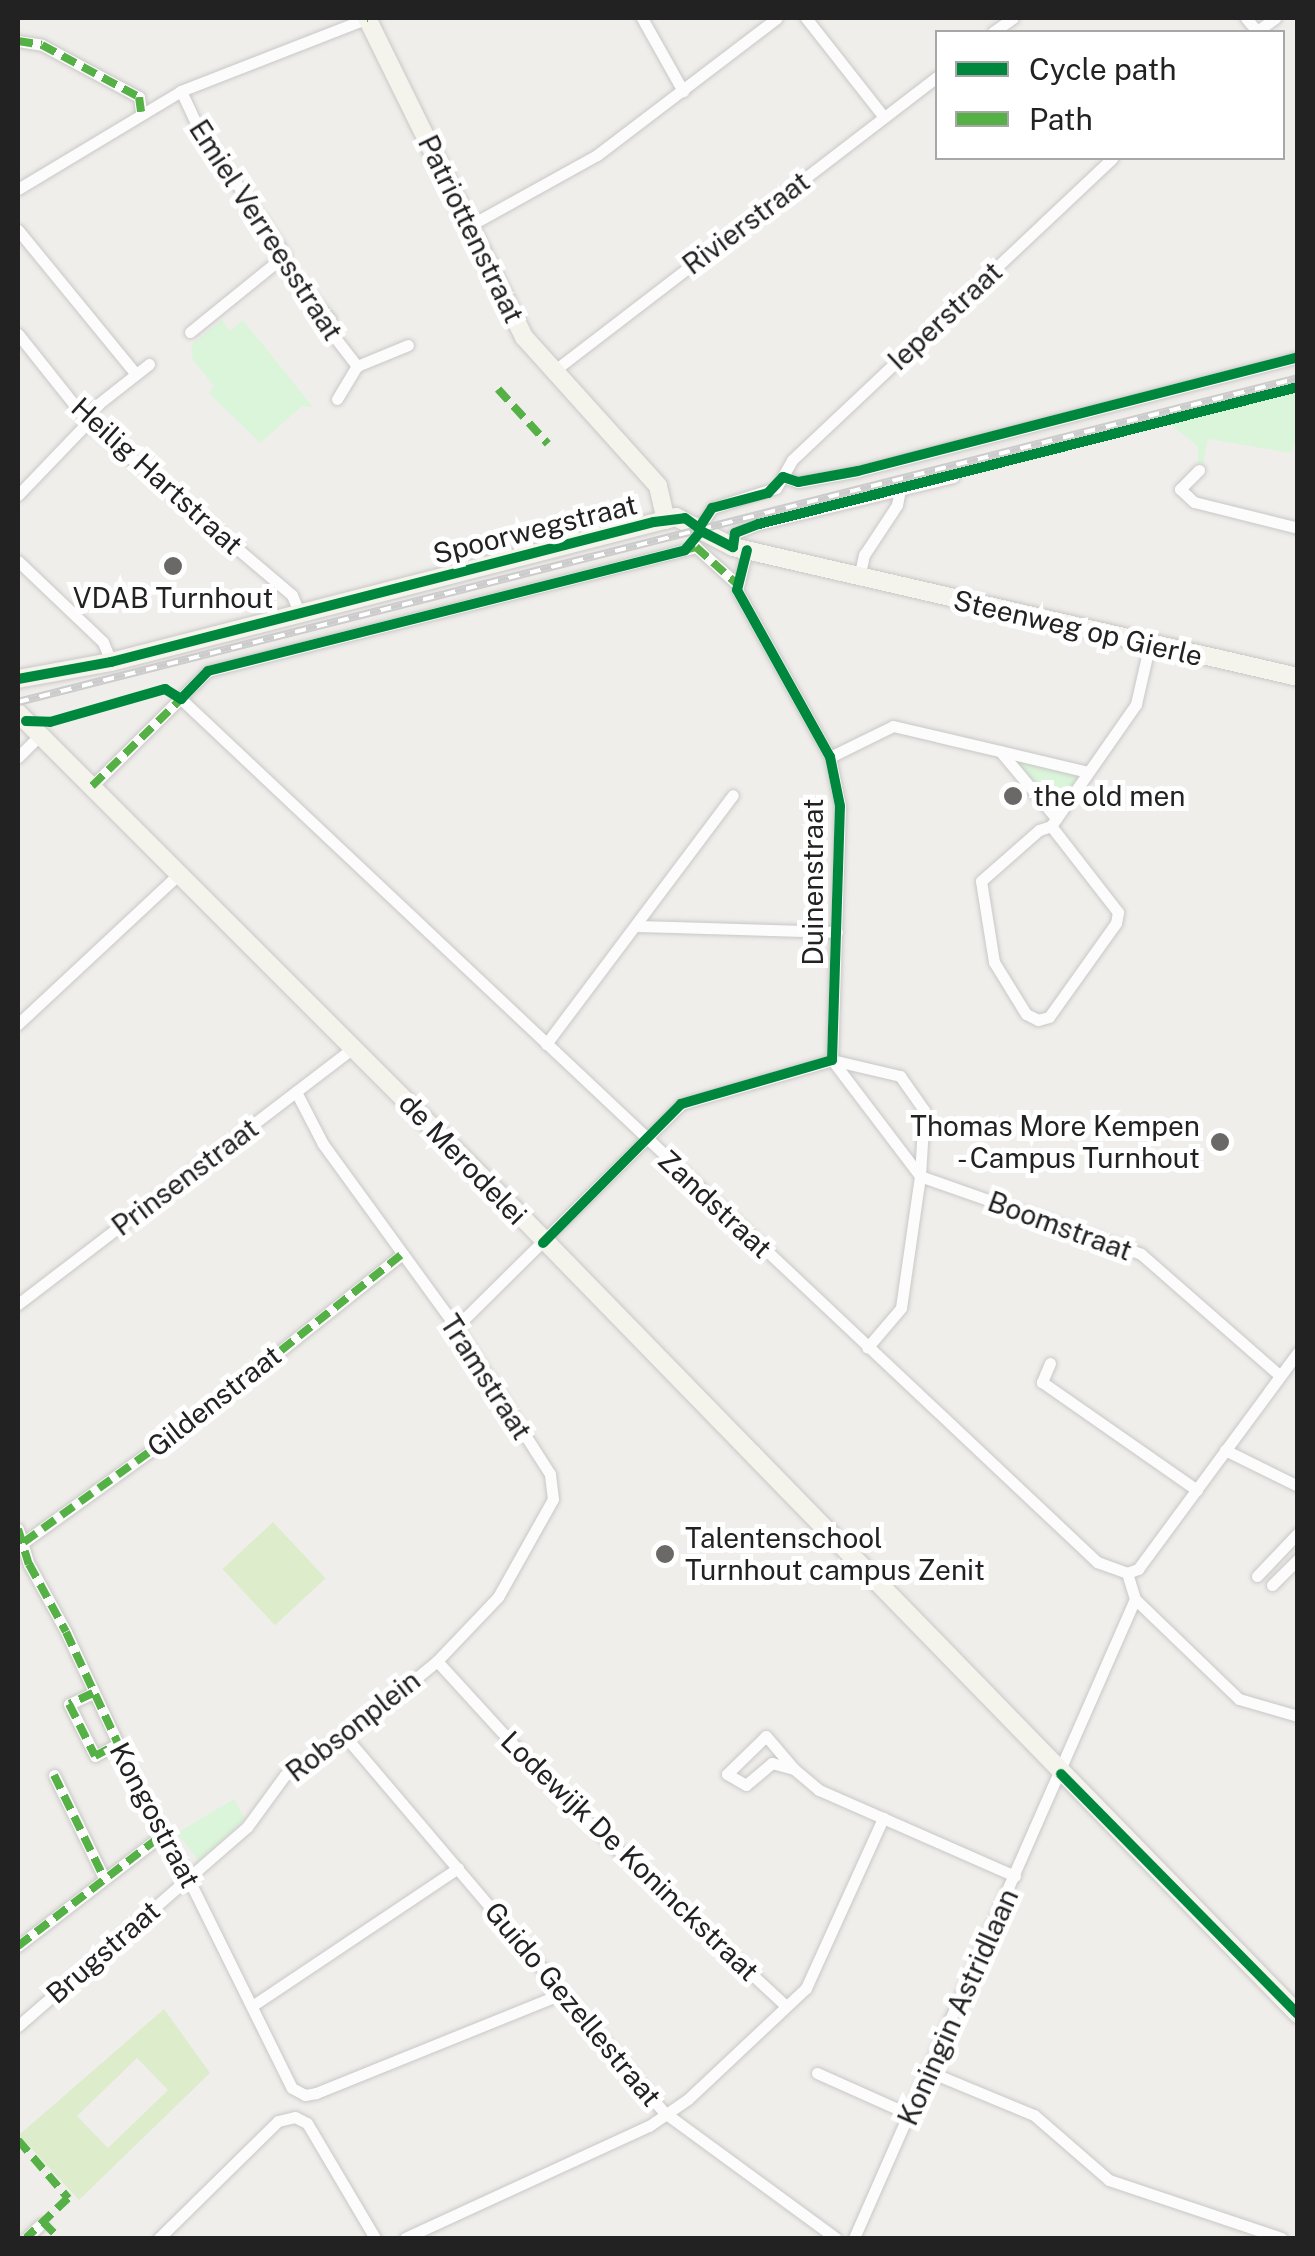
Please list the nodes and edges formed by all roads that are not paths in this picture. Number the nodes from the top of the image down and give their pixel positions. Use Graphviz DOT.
graph roads {
  1 [pos="367,18"];
  2 [pos="642,18"];
  3 [pos="777,18"];
  4 [pos="806,18"];
  5 [pos="18,41"];
  6 [pos="935,78"];
  7 [pos="181,91"];
  8 [pos="682,91"];
  9 [pos="141,112"];
  10 [pos="884,117"];
  11 [pos="1110,160"];
  12 [pos="18,189"];
  13 [pos="469,226"];
  14 [pos="18,230"];
  15 [pos="279,260"];
  16 [pos="190,332"];
  17 [pos="18,334"];
  18 [pos="408,345"];
  19 [pos="1298,357"];
  20 [pos="149,364"];
  21 [pos="357,366"];
  22 [pos="554,370"];
  23 [pos="136,374"];
  24 [pos="336,399"];
  25 [pos="86,419"];
  26 [pos="1199,470"];
  27 [pos="783,477"];
  28 [pos="953,477"];
  29 [pos="900,490"];
  30 [pos="18,496"];
  31 [pos="666,520"];
  32 [pos="698,528"];
  33 [pos="1298,528"];
  34 [pos="740,549"];
  35 [pos="18,560"];
  36 [pos="859,578"];
  37 [pos="737,584"];
  38 [pos="299,612"];
  39 [pos="1150,643"];
  40 [pos="111,662"];
  41 [pos="18,670"];
  42 [pos="56,673"];
  43 [pos="1298,678"];
  44 [pos="18,679"];
  45 [pos="18,699"];
  46 [pos="181,699"];
  47 [pos="22,717"];
  48 [pos="40,735"];
  49 [pos="1000,752"];
  50 [pos="18,757"];
  51 [pos="830,757"];
  52 [pos="1088,772"];
  53 [pos="92,786"];
  54 [pos="733,795"];
  55 [pos="1053,822"];
  56 [pos="178,874"];
  57 [pos="637,926"];
  58 [pos="836,932"];
  59 [pos="18,1024"];
  60 [pos="546,1044"];
  61 [pos="352,1050"];
  62 [pos="832,1060"];
  63 [pos="296,1092"];
  64 [pos="646,1138"];
  65 [pos="920,1176"];
  66 [pos="543,1242"];
  67 [pos="401,1255"];
  68 [pos="18,1304"];
  69 [pos="456,1327"];
  70 [pos="867,1348"];
  71 [pos="1298,1352"];
  72 [pos="1050,1363"];
  73 [pos="1279,1375"];
  74 [pos="1225,1450"];
  75 [pos="1298,1486"];
  76 [pos="1197,1490"];
  77 [pos="18,1529"];
  78 [pos="1298,1533"];
  79 [pos="24,1542"];
  80 [pos="1298,1559"];
  81 [pos="1127,1573"];
  82 [pos="1257,1576"];
  83 [pos="1272,1585"];
  84 [pos="1132,1606"];
  85 [pos="437,1661"];
  86 [pos="93,1693"];
  87 [pos="1298,1716"];
  88 [pos="344,1735"];
  89 [pos="118,1744"];
  90 [pos="794,1769"];
  91 [pos="1062,1774"];
  92 [pos="54,1775"];
  93 [pos="883,1818"];
  94 [pos="162,1835"];
  95 [pos="458,1868"];
  96 [pos="1015,1876"];
  97 [pos="104,1878"];
  98 [pos="188,1878"];
  99 [pos="18,1946"];
  100 [pos="564,1993"];
  101 [pos="785,2005"];
  102 [pos="252,2006"];
  103 [pos="1298,2014"];
  104 [pos="18,2026"];
  105 [pos="930,2072"];
  106 [pos="817,2073"];
  107 [pos="665,2113"];
  108 [pos="911,2116"];
  109 [pos="41,2224"];
  110 [pos="26,2238"];
  111 [pos="159,2238"];
  112 [pos="375,2238"];
  113 [pos="405,2238"];
  114 [pos="836,2238"];
  115 [pos="854,2238"];
  116 [pos="1281,2238"];
  1 -- 7 [label="street"];
  1 -- 13 [label="street, Patriottenstraat"];
  2 -- 8 [label="street"];
  3 -- 8 [label="street"];
  4 -- 10 [label="street"];
  5 -- 9 [label="street"];
  6 -- 10 [label="street, Rivierstraat"];
  7 -- 9 [label="street"];
  7 -- 15 [label="street, Emiel Verreesstraat"];
  8 -- 13 [label="street"];
  9 -- 12 [label="street"];
  10 -- 22 [label="street, Rivierstraat"];
  11 -- 27 [label="street, Ieperstraat"];
  13 -- 22 [label="street, Patriottenstraat"];
  14 -- 23 [label="street"];
  15 -- 16 [label="street"];
  15 -- 21 [label="street, Emiel Verreesstraat"];
  17 -- 25 [label="street, Heilig Hartstraat"];
  18 -- 21 [label="street, Emiel Verreesstraat"];
  19 -- 27 [label="street"];
  20 -- 23 [label="street"];
  21 -- 24 [label="street, Emiel Verreesstraat"];
  22 -- 31 [label="street, Patriottenstraat"];
  23 -- 25 [label="street"];
  25 -- 30 [label="street"];
  25 -- 38 [label="street, Heilig Hartstraat"];
  26 -- 33 [label="street"];
  27 -- 32 [label="street"];
  28 -- 29 [label="street"];
  29 -- 34 [label="street"];
  29 -- 36 [label="street"];
  31 -- 32 [label="street, Spoorwegstraat"];
  31 -- 38 [label="street, Spoorwegstraat"];
  32 -- 34 [label="street, Steenweg op Gierle"];
  34 -- 36 [label="street, Steenweg op Gierle"];
  34 -- 37 [label="street"];
  35 -- 40 [label="street"];
  36 -- 39 [label="street, Steenweg op Gierle"];
  37 -- 46 [label="street, Duinenstraat"];
  37 -- 51 [label="street, Duinenstraat"];
  38 -- 40 [label="street, Spoorwegstraat"];
  39 -- 43 [label="street, Steenweg op Gierle"];
  39 -- 52 [label="street"];
  40 -- 42 [label="street, Spoorwegstraat"];
  41 -- 42 [label="street, Spoorwegstraat"];
  42 -- 44 [label="street, Spoorwegstraat"];
  45 -- 47 [label="street, de Merodelei"];
  46 -- 53 [label="street"];
  46 -- 60 [label="street, Zandstraat"];
  47 -- 48 [label="street, de Merodelei"];
  48 -- 50 [label="street"];
  48 -- 53 [label="street, de Merodelei"];
  49 -- 51 [label="street"];
  49 -- 52 [label="street"];
  49 -- 55 [label="street"];
  51 -- 58 [label="street, Duinenstraat"];
  52 -- 55 [label="street"];
  53 -- 56 [label="street, de Merodelei"];
  54 -- 57 [label="street"];
  55 -- 55 [label="street"];
  56 -- 59 [label="street"];
  56 -- 61 [label="street, de Merodelei"];
  57 -- 58 [label="street"];
  57 -- 60 [label="street"];
  58 -- 62 [label="street, Duinenstraat"];
  60 -- 64 [label="street, Zandstraat"];
  61 -- 63 [label="street, Prinsenstraat"];
  61 -- 66 [label="street, de Merodelei"];
  62 -- 64 [label="street"];
  62 -- 65 [label="street"];
  62 -- 65 [label="street"];
  63 -- 67 [label="street, Tramstraat"];
  63 -- 68 [label="street, Prinsenstraat"];
  64 -- 66 [label="street"];
  64 -- 70 [label="street, Zandstraat"];
  65 -- 70 [label="street"];
  65 -- 73 [label="street, Boomstraat"];
  66 -- 69 [label="street"];
  66 -- 91 [label="street, de Merodelei"];
  67 -- 69 [label="street, Tramstraat"];
  67 -- 79 [label="street, Gildenstraat"];
  69 -- 85 [label="street, Tramstraat"];
  70 -- 81 [label="street, Zandstraat"];
  71 -- 73 [label="street"];
  72 -- 76 [label="street"];
  73 -- 74 [label="street"];
  74 -- 75 [label="street"];
  74 -- 76 [label="street"];
  76 -- 81 [label="street"];
  77 -- 79 [label="street, Kongostraat"];
  78 -- 82 [label="street"];
  79 -- 86 [label="street, Kongostraat"];
  80 -- 83 [label="street"];
  81 -- 84 [label="street"];
  84 -- 87 [label="street"];
  84 -- 91 [label="street, Koningin Astridlaan"];
  85 -- 88 [label="street, Robsonplein"];
  85 -- 101 [label="street, Lodewijk De Koninckstraat"];
  86 -- 89 [label="street, Kongostraat"];
  86 -- 89 [label="street"];
  88 -- 95 [label="street, Guido Gezellestraat"];
  88 -- 98 [label="street, Robsonplein"];
  89 -- 94 [label="street, Kongostraat"];
  90 -- 90 [label="street"];
  90 -- 93 [label="street"];
  91 -- 96 [label="street, Koningin Astridlaan"];
  91 -- 103 [label="street, de Merodelei"];
  92 -- 97 [label="street"];
  93 -- 96 [label="street"];
  93 -- 101 [label="street"];
  94 -- 97 [label="street"];
  94 -- 98 [label="street, Kongostraat"];
  95 -- 100 [label="street, Guido Gezellestraat"];
  95 -- 102 [label="street"];
  96 -- 105 [label="street, Koningin Astridlaan"];
  97 -- 99 [label="street"];
  98 -- 102 [label="street, Kongostraat"];
  98 -- 104 [label="street, Brugstraat"];
  100 -- 102 [label="street, Kongostraat"];
  100 -- 107 [label="street, Guido Gezellestraat"];
  101 -- 107 [label="street"];
  105 -- 108 [label="street, Koningin Astridlaan"];
  105 -- 116 [label="street"];
  106 -- 108 [label="street"];
  107 -- 113 [label="street"];
  107 -- 114 [label="street, Guido Gezellestraat"];
  108 -- 115 [label="street, Koningin Astridlaan"];
  109 -- 110 [label="street"];
  111 -- 112 [label="street"];
}
